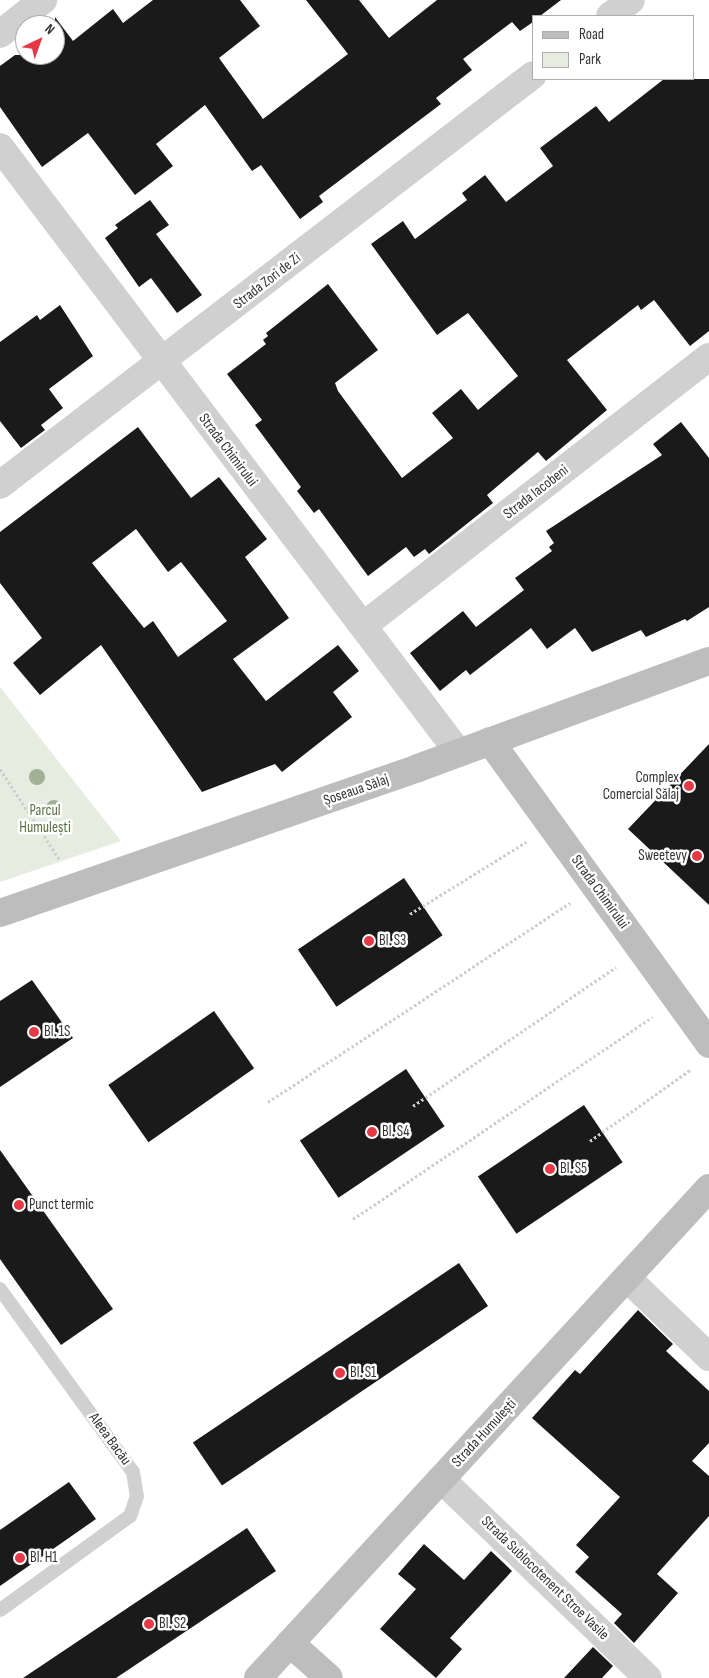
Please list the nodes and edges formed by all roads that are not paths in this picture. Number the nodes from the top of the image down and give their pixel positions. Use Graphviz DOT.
graph roads {
  1 [pos="44,0"];
  2 [pos="630,0"];
  3 [pos="611,15"];
  4 [pos="0,34"];
  5 [pos="532,77"];
  6 [pos="0,147"];
  7 [pos="709,357"];
  8 [pos="161,362"];
  9 [pos="0,485"];
  10 [pos="363,626"];
  11 [pos="709,661"];
  12 [pos="490,741"];
  13 [pos="459,753"];
  14 [pos="0,913"];
  15 [pos="709,1044"];
  16 [pos="709,1188"];
  17 [pos="627,1278"];
  18 [pos="0,1289"];
  19 [pos="709,1357"];
  20 [pos="441,1479"];
  21 [pos="0,1610"];
  22 [pos="290,1643"];
  23 [pos="258,1678"];
  24 [pos="329,1678"];
  25 [pos="648,1678"];
  1 -- 4 [label="street"];
  2 -- 3 [label="street"];
  5 -- 8 [label="street, Strada Zori de Zi"];
  6 -- 8 [label="street, Strada Chimirului"];
  7 -- 10 [label="street, Strada Iacobeni"];
  8 -- 9 [label="street, Strada Zori de Zi"];
  8 -- 10 [label="street, Strada Chimirului"];
  10 -- 13 [label="street, Strada Chimirului"];
  11 -- 12 [label="street, Șoseaua Sălaj"];
  12 -- 13 [label="street, Șoseaua Sălaj"];
  12 -- 15 [label="street, Strada Chimirului"];
  13 -- 14 [label="street, Șoseaua Sălaj"];
  16 -- 17 [label="street, Strada Humulești"];
  17 -- 19 [label="street"];
  17 -- 20 [label="street, Strada Humulești"];
  18 -- 21 [label="lane, Aleea Bacău"];
  20 -- 22 [label="street, Strada Humulești"];
  20 -- 25 [label="street, Strada Sublocotenent Stroe Vasile"];
  22 -- 23 [label="street, Strada Humulești"];
  22 -- 24 [label="street"];
}
